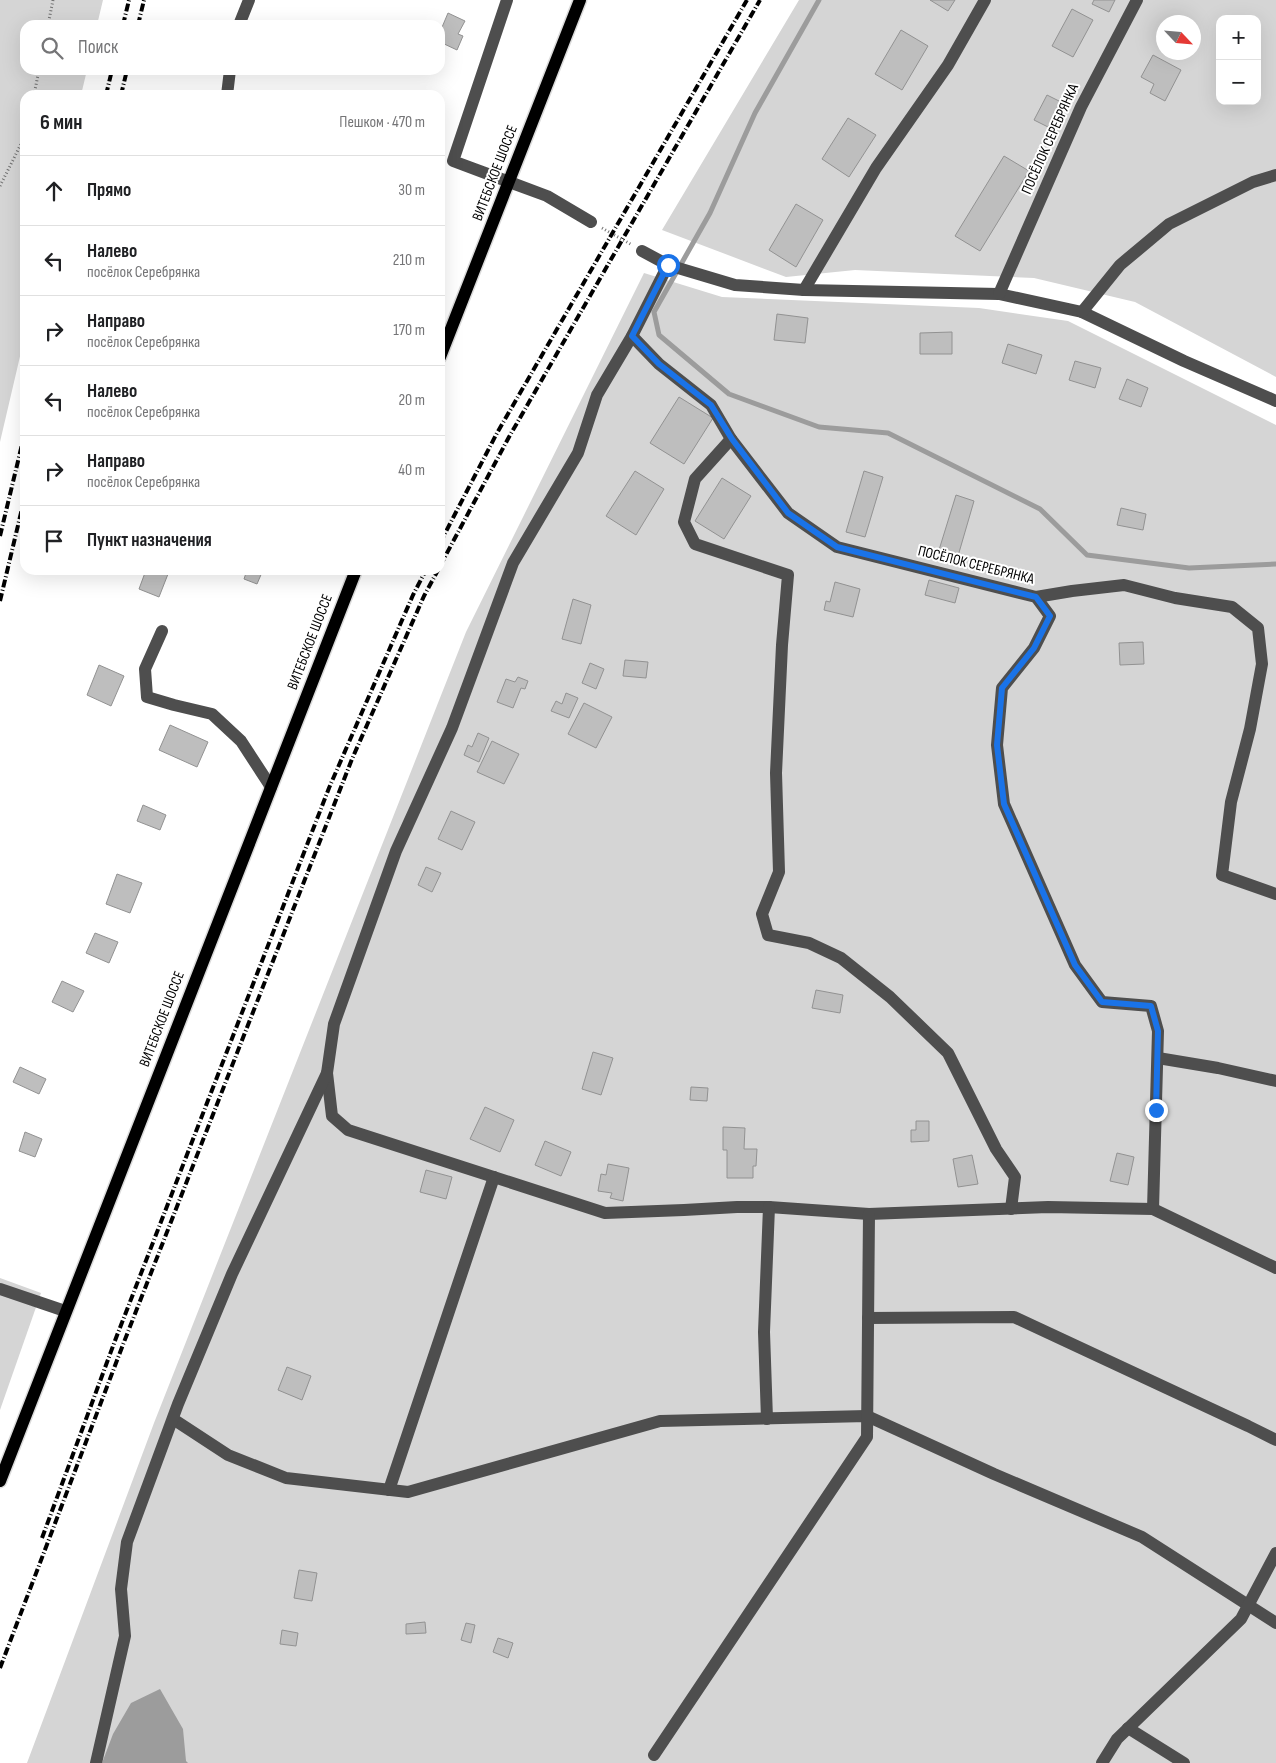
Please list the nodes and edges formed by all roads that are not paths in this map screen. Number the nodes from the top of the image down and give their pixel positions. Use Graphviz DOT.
graph roads {
  1 [pos="249,0"];
  2 [pos="507,0"];
  3 [pos="580,0"];
  4 [pos="985,0"];
  5 [pos="1137,0"];
  6 [pos="241,20"];
  7 [pos="229,75"];
  8 [pos="228,90"];
  9 [pos="1276,175"];
  10 [pos="509,182"];
  11 [pos="591,222"];
  12 [pos="642,251"];
  13 [pos="668,265"];
  14 [pos="804,290"];
  15 [pos="999,294"];
  16 [pos="1082,312"];
  17 [pos="632,336"];
  18 [pos="445,344"];
  19 [pos="1276,401"];
  20 [pos="732,439"];
  21 [pos="354,575"];
  22 [pos="1036,597"];
  23 [pos="162,631"];
  24 [pos="271,787"];
  25 [pos="1276,894"];
  26 [pos="1158,1058"];
  27 [pos="327,1073"];
  28 [pos="1276,1081"];
  29 [pos="494,1177"];
  30 [pos="769,1207"];
  31 [pos="1011,1209"];
  32 [pos="1153,1209"];
  33 [pos="869,1214"];
  34 [pos="1276,1268"];
  35 [pos="0,1289"];
  36 [pos="65,1311"];
  37 [pos="868,1318"];
  38 [pos="867,1416"];
  39 [pos="173,1419"];
  40 [pos="767,1419"];
  41 [pos="1276,1440"];
  42 [pos="0,1481"];
  43 [pos="389,1490"];
  44 [pos="1276,1553"];
  45 [pos="1249,1605"];
  46 [pos="1276,1623"];
  47 [pos="1128,1728"];
  48 [pos="654,1754"];
  49 [pos="96,1763"];
  50 [pos="1102,1763"];
  51 [pos="1184,1763"];
  1 -- 6 [label="street"];
  2 -- 10 [label="street"];
  3 -- 10 [label="main road, ВИТЕБСКОЕ ШОССЕ"];
  4 -- 14 [label="street"];
  5 -- 15 [label="street, ПОСЁЛОК СЕРЕБРЯНКА"];
  7 -- 8 [label="street"];
  9 -- 16 [label="street"];
  10 -- 11 [label="street"];
  10 -- 18 [label="main road, ВИТЕБСКОЕ ШОССЕ"];
  12 -- 13 [label="street"];
  13 -- 14 [label="street"];
  13 -- 17 [label="street"];
  14 -- 15 [label="street"];
  15 -- 16 [label="street"];
  16 -- 19 [label="street"];
  17 -- 20 [label="street, ПОСЁЛОК СЕРЕБРЯНКА"];
  17 -- 27 [label="street"];
  20 -- 22 [label="street, ПОСЁЛОК СЕРЕБРЯНКА"];
  20 -- 31 [label="street"];
  21 -- 24 [label="main road, ВИТЕБСКОЕ ШОССЕ"];
  22 -- 25 [label="street"];
  22 -- 26 [label="street, ПОСЁЛОК СЕРЕБРЯНКА"];
  23 -- 24 [label="street"];
  24 -- 36 [label="main road, ВИТЕБСКОЕ ШОССЕ"];
  26 -- 28 [label="street"];
  26 -- 32 [label="street, ПОСЁЛОК СЕРЕБРЯНКА"];
  27 -- 29 [label="street"];
  27 -- 39 [label="street"];
  29 -- 30 [label="street"];
  29 -- 43 [label="street"];
  30 -- 33 [label="street"];
  30 -- 40 [label="street"];
  31 -- 32 [label="street"];
  31 -- 33 [label="street"];
  32 -- 34 [label="street"];
  33 -- 37 [label="street"];
  35 -- 36 [label="street"];
  36 -- 42 [label="main road, ВИТЕБСКОЕ ШОССЕ"];
  37 -- 38 [label="street"];
  37 -- 41 [label="street"];
  38 -- 40 [label="street"];
  38 -- 45 [label="street"];
  38 -- 48 [label="street"];
  39 -- 43 [label="street"];
  39 -- 49 [label="street"];
  40 -- 43 [label="street"];
  44 -- 45 [label="street"];
  45 -- 46 [label="street"];
  45 -- 47 [label="street"];
  47 -- 50 [label="street"];
  47 -- 51 [label="street"];
}
